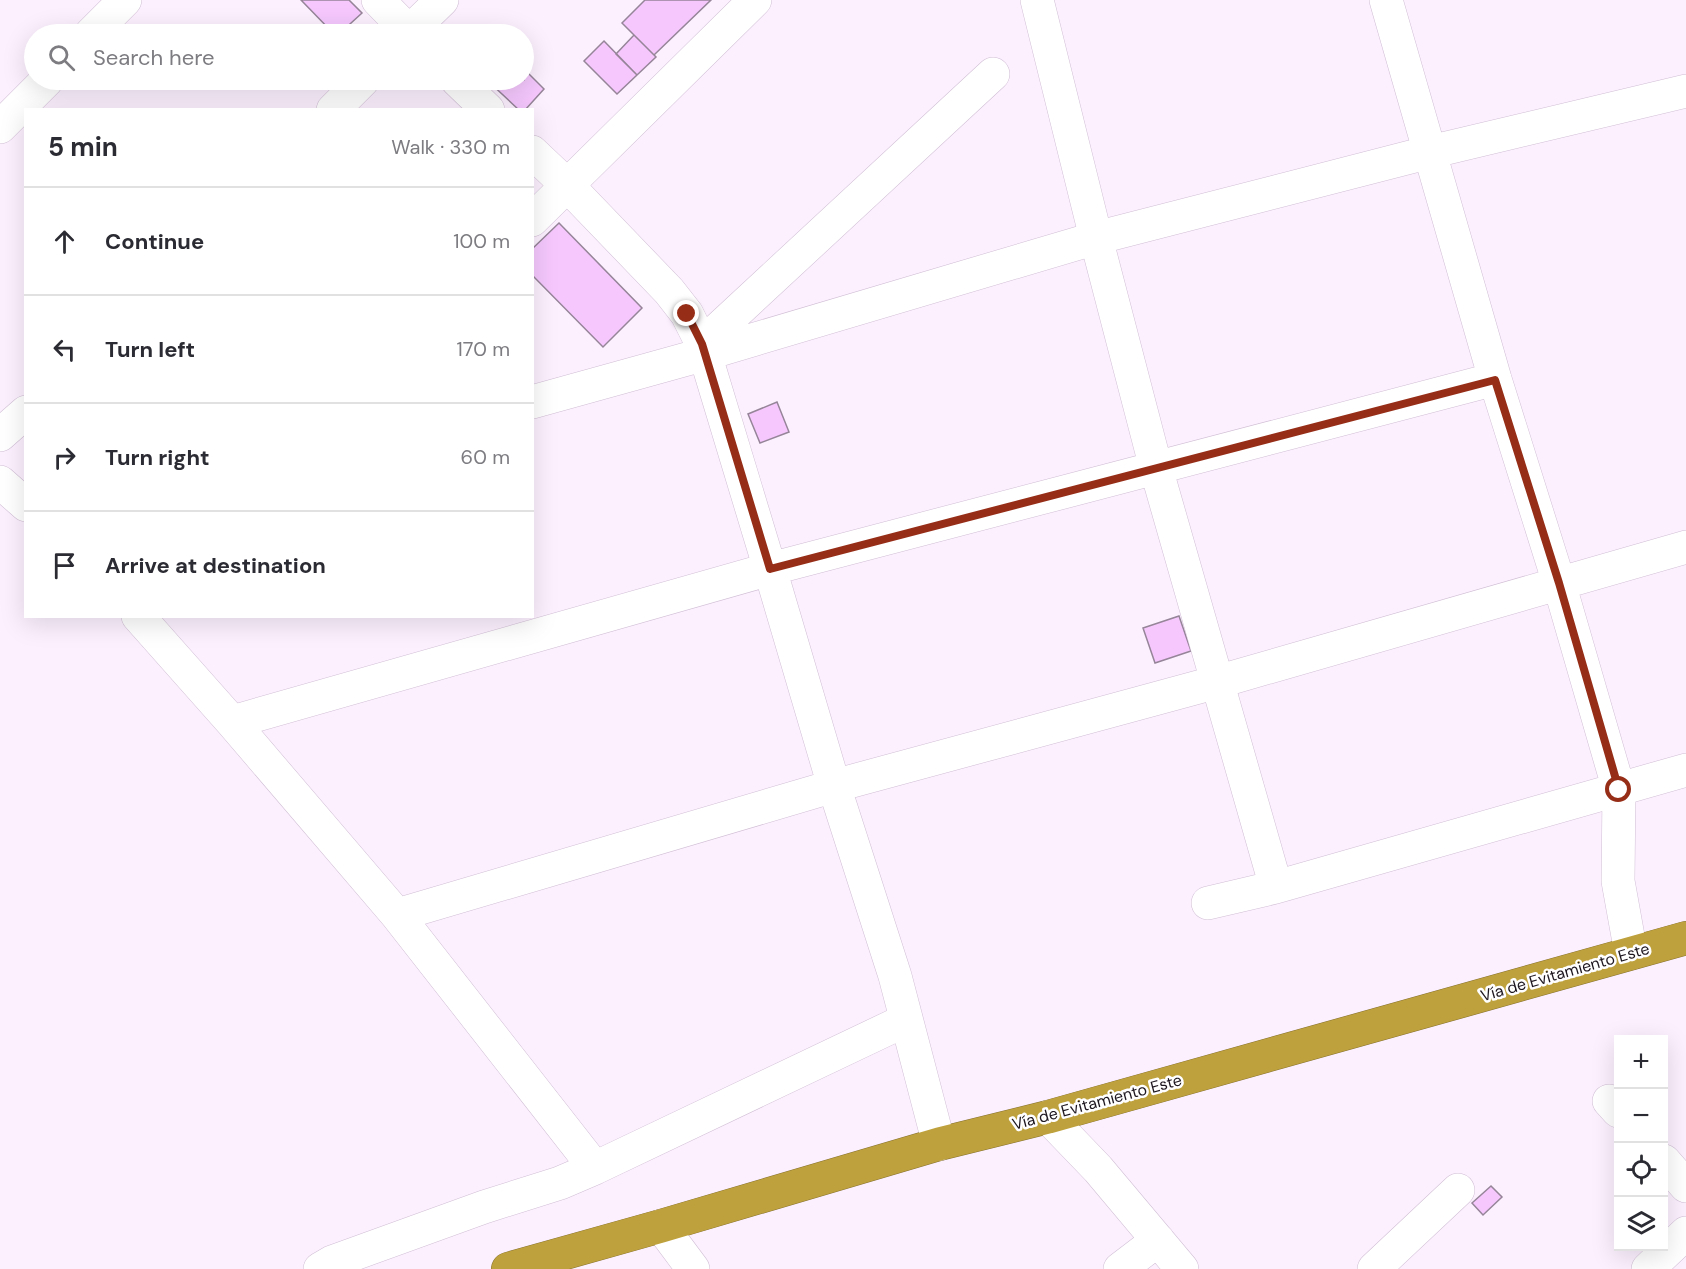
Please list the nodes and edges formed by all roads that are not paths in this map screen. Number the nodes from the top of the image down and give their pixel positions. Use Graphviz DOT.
graph roads {
  1 [pos="125,0"];
  2 [pos="378,0"];
  3 [pos="442,0"];
  4 [pos="755,0"];
  5 [pos="1037,0"];
  6 [pos="1386,0"];
  7 [pos="101,24"];
  8 [pos="400,24"];
  9 [pos="419,24"];
  10 [pos="993,74"];
  11 [pos="37,90"];
  12 [pos="353,90"];
  13 [pos="467,90"];
  14 [pos="1686,92"];
  15 [pos="335,108"];
  16 [pos="486,108"];
  17 [pos="0,127"];
  18 [pos="1430,152"];
  19 [pos="534,154"];
  20 [pos="568,186"];
  21 [pos="534,218"];
  22 [pos="1096,238"];
  23 [pos="703,349"];
  24 [pos="1495,380"];
  25 [pos="534,401"];
  26 [pos="24,414"];
  27 [pos="0,435"];
  28 [pos="1156,468"];
  29 [pos="0,482"];
  30 [pos="24,503"];
  31 [pos="1686,547"];
  32 [pos="770,569"];
  33 [pos="1559,583"];
  34 [pos="140,618"];
  35 [pos="1217,682"];
  36 [pos="232,722"];
  37 [pos="1686,770"];
  38 [pos="834,786"];
  39 [pos="1619,790"];
  40 [pos="1276,887"];
  41 [pos="1208,903"];
  42 [pos="397,915"];
  43 [pos="1686,938"];
  44 [pos="1631,953"];
  45 [pos="906,1020"];
  46 [pos="1048,1117"];
  47 [pos="939,1144"];
  48 [pos="1668,1166"];
  49 [pos="595,1168"];
  50 [pos="1686,1186"];
  51 [pos="1458,1190"];
  52 [pos="661,1226"];
  53 [pos="1686,1233"];
  54 [pos="1158,1240"];
  55 [pos="320,1269"];
  56 [pos="508,1269"];
  57 [pos="693,1269"];
  58 [pos="1120,1269"];
  59 [pos="1182,1269"];
  60 [pos="1374,1269"];
  61 [pos="1648,1269"];
  1 -- 7 [label="street"];
  2 -- 8 [label="street"];
  3 -- 9 [label="street"];
  4 -- 20 [label="street"];
  5 -- 22 [label="street"];
  6 -- 18 [label="street"];
  10 -- 23 [label="street"];
  11 -- 17 [label="street"];
  12 -- 15 [label="street"];
  13 -- 16 [label="street"];
  14 -- 18 [label="street"];
  18 -- 22 [label="street"];
  18 -- 24 [label="street"];
  19 -- 20 [label="street"];
  20 -- 21 [label="street"];
  20 -- 23 [label="street"];
  22 -- 23 [label="street"];
  22 -- 28 [label="street"];
  23 -- 25 [label="street"];
  23 -- 32 [label="street"];
  24 -- 28 [label="street"];
  24 -- 33 [label="street"];
  26 -- 27 [label="street"];
  28 -- 32 [label="street"];
  28 -- 35 [label="street"];
  29 -- 30 [label="street"];
  31 -- 33 [label="street"];
  32 -- 36 [label="street"];
  32 -- 38 [label="street"];
  33 -- 35 [label="street"];
  33 -- 39 [label="street"];
  34 -- 36 [label="street"];
  35 -- 38 [label="street"];
  35 -- 40 [label="street"];
  36 -- 42 [label="street"];
  37 -- 39 [label="street"];
  38 -- 42 [label="street"];
  38 -- 45 [label="street"];
  39 -- 40 [label="street"];
  39 -- 44 [label="street"];
  40 -- 41 [label="street"];
  42 -- 49 [label="street"];
  43 -- 44 [label="highway, Vía de Evitamiento Este"];
  44 -- 46 [label="highway, Vía de Evitamiento Este"];
  45 -- 47 [label="street"];
  45 -- 49 [label="street"];
  46 -- 47 [label="highway, Vía de Evitamiento Este"];
  46 -- 54 [label="street"];
  47 -- 52 [label="highway, Vía de Evitamiento Este"];
  48 -- 50 [label="street"];
  49 -- 55 [label="street"];
  51 -- 60 [label="street"];
  52 -- 56 [label="highway, Vía de Evitamiento Este"];
  52 -- 57 [label="street"];
  53 -- 61 [label="street"];
  54 -- 58 [label="street"];
  54 -- 59 [label="street"];
}
